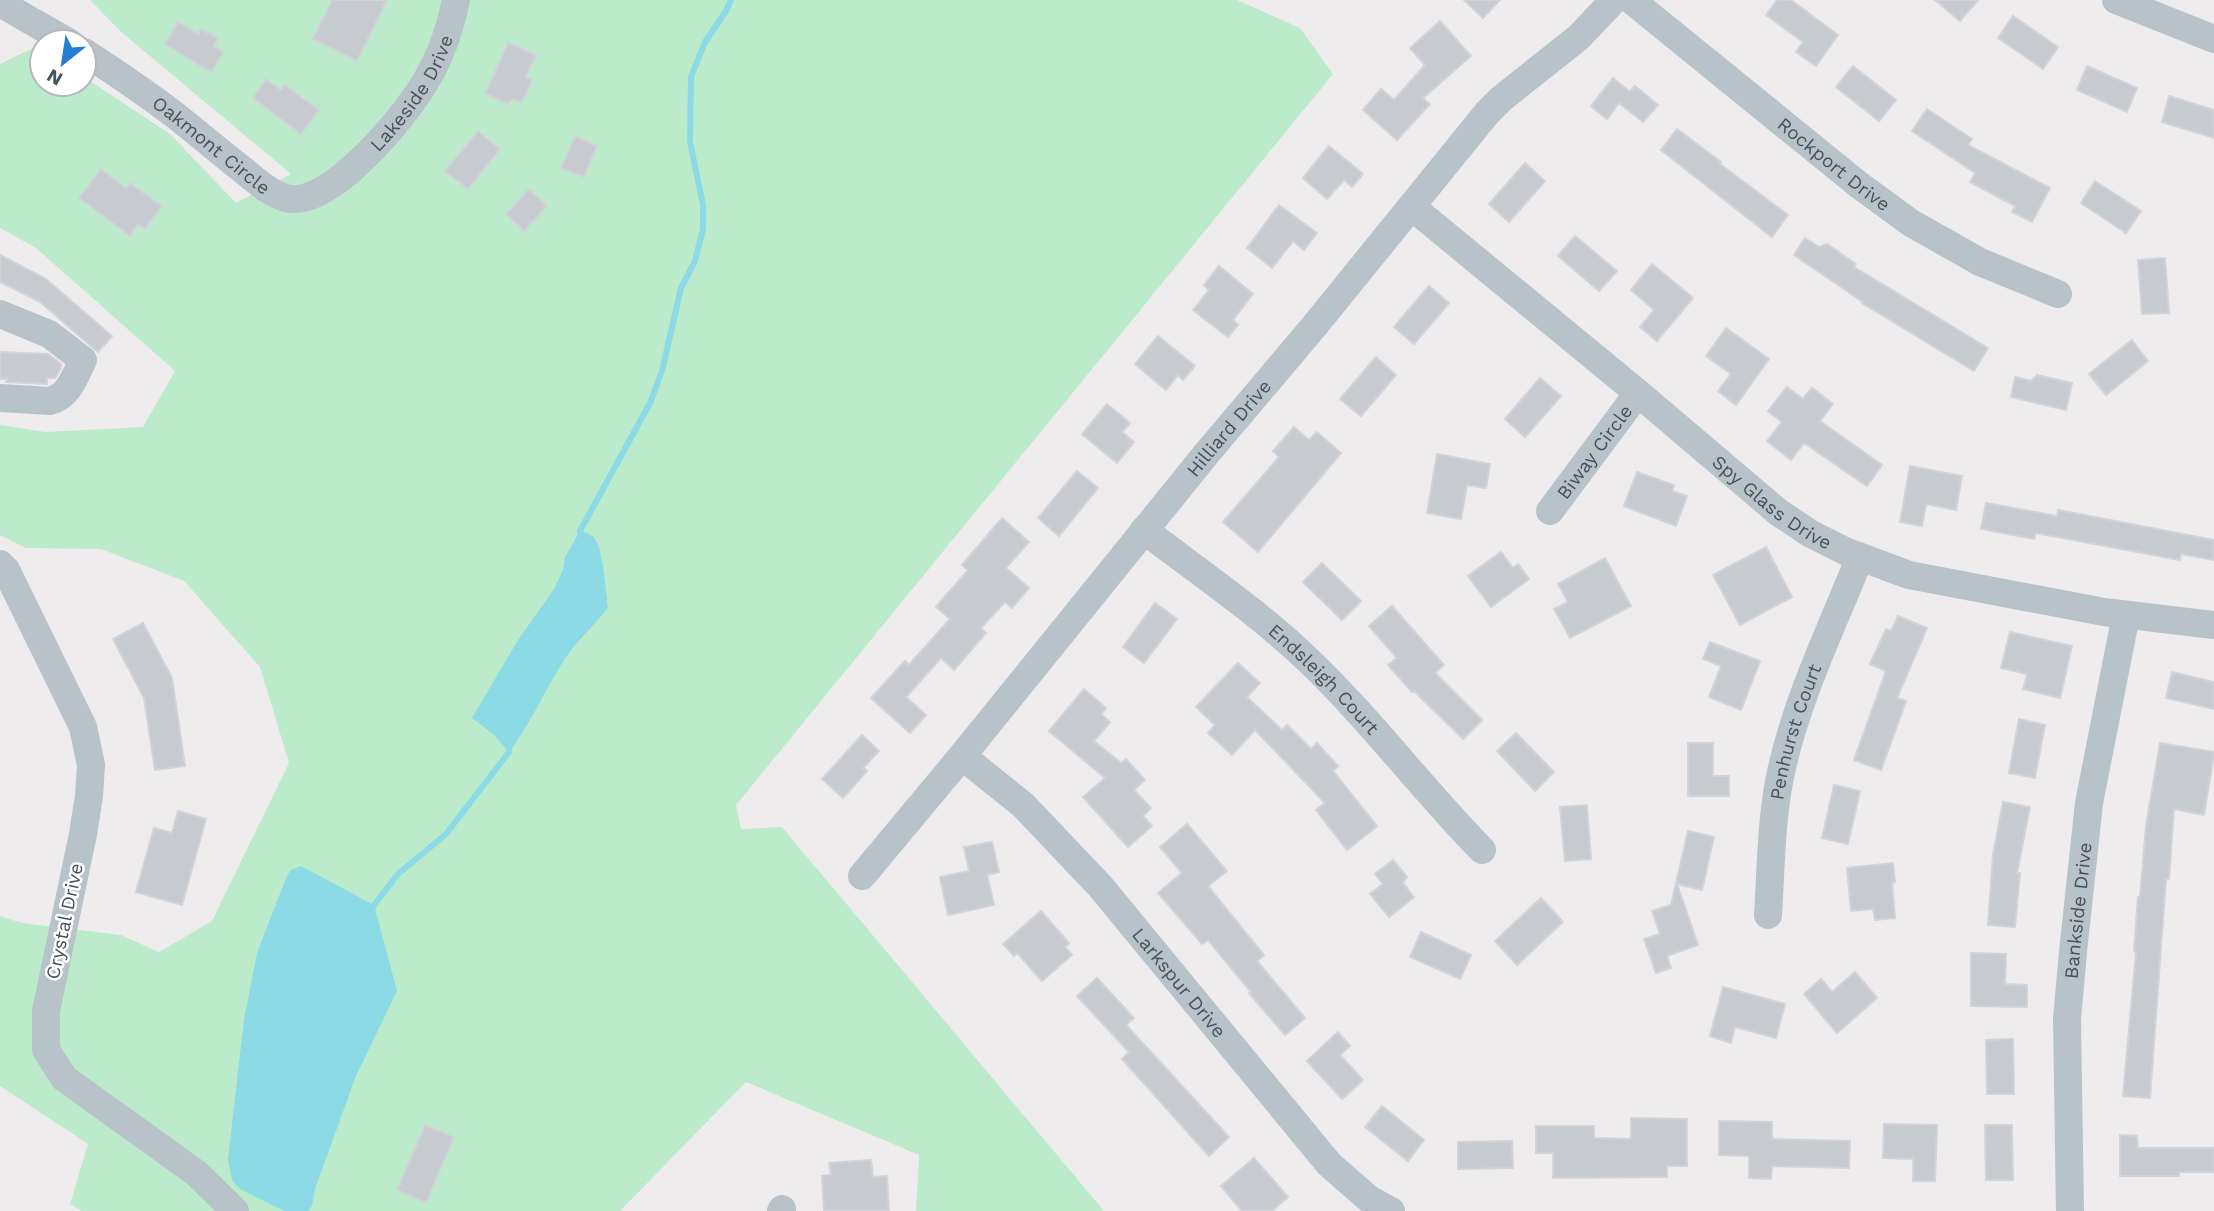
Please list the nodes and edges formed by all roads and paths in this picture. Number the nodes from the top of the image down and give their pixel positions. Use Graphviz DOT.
graph roads {
  1 [pos="456,0"];
  2 [pos="1614,0"];
  3 [pos="1631,0"];
  4 [pos="2116,0"];
  5 [pos="0,3"];
  6 [pos="44,28"];
  7 [pos="2214,39"];
  8 [pos="98,61"];
  9 [pos="345,174"];
  10 [pos="1412,206"];
  11 [pos="2058,294"];
  12 [pos="0,314"];
  13 [pos="1638,393"];
  14 [pos="0,398"];
  15 [pos="1550,511"];
  16 [pos="1144,530"];
  17 [pos="1860,557"];
  18 [pos="0,564"];
  19 [pos="2126,615"];
  20 [pos="2214,625"];
  21 [pos="962,756"];
  22 [pos="1482,850"];
  23 [pos="862,876"];
  24 [pos="1768,915"];
  25 [pos="235,1211"];
  26 [pos="1391,1211"];
  27 [pos="2070,1211"];
  1 -- 9 [label="street, Lakeside Drive"];
  2 -- 10 [label="street, Hilliard Drive"];
  3 -- 11 [label="street, Rockport Drive"];
  4 -- 7 [label="street"];
  5 -- 6 [label="street"];
  8 -- 9 [label="street, Oakmont Circle"];
  10 -- 13 [label="street, Spy Glass Drive"];
  10 -- 16 [label="street, Hilliard Drive"];
  12 -- 14 [label="street"];
  13 -- 15 [label="street, Biway Circle"];
  13 -- 17 [label="street, Spy Glass Drive"];
  16 -- 21 [label="street, Hilliard Drive"];
  16 -- 22 [label="street, Endsleigh Court"];
  17 -- 19 [label="street, Spy Glass Drive"];
  17 -- 24 [label="street, Penhurst Court"];
  18 -- 25 [label="street, Crystal Drive"];
  19 -- 20 [label="street, Spy Glass Drive"];
  19 -- 27 [label="street, Bankside Drive"];
  21 -- 23 [label="street, Hilliard Drive"];
  21 -- 26 [label="street, Larkspur Drive"];
}
